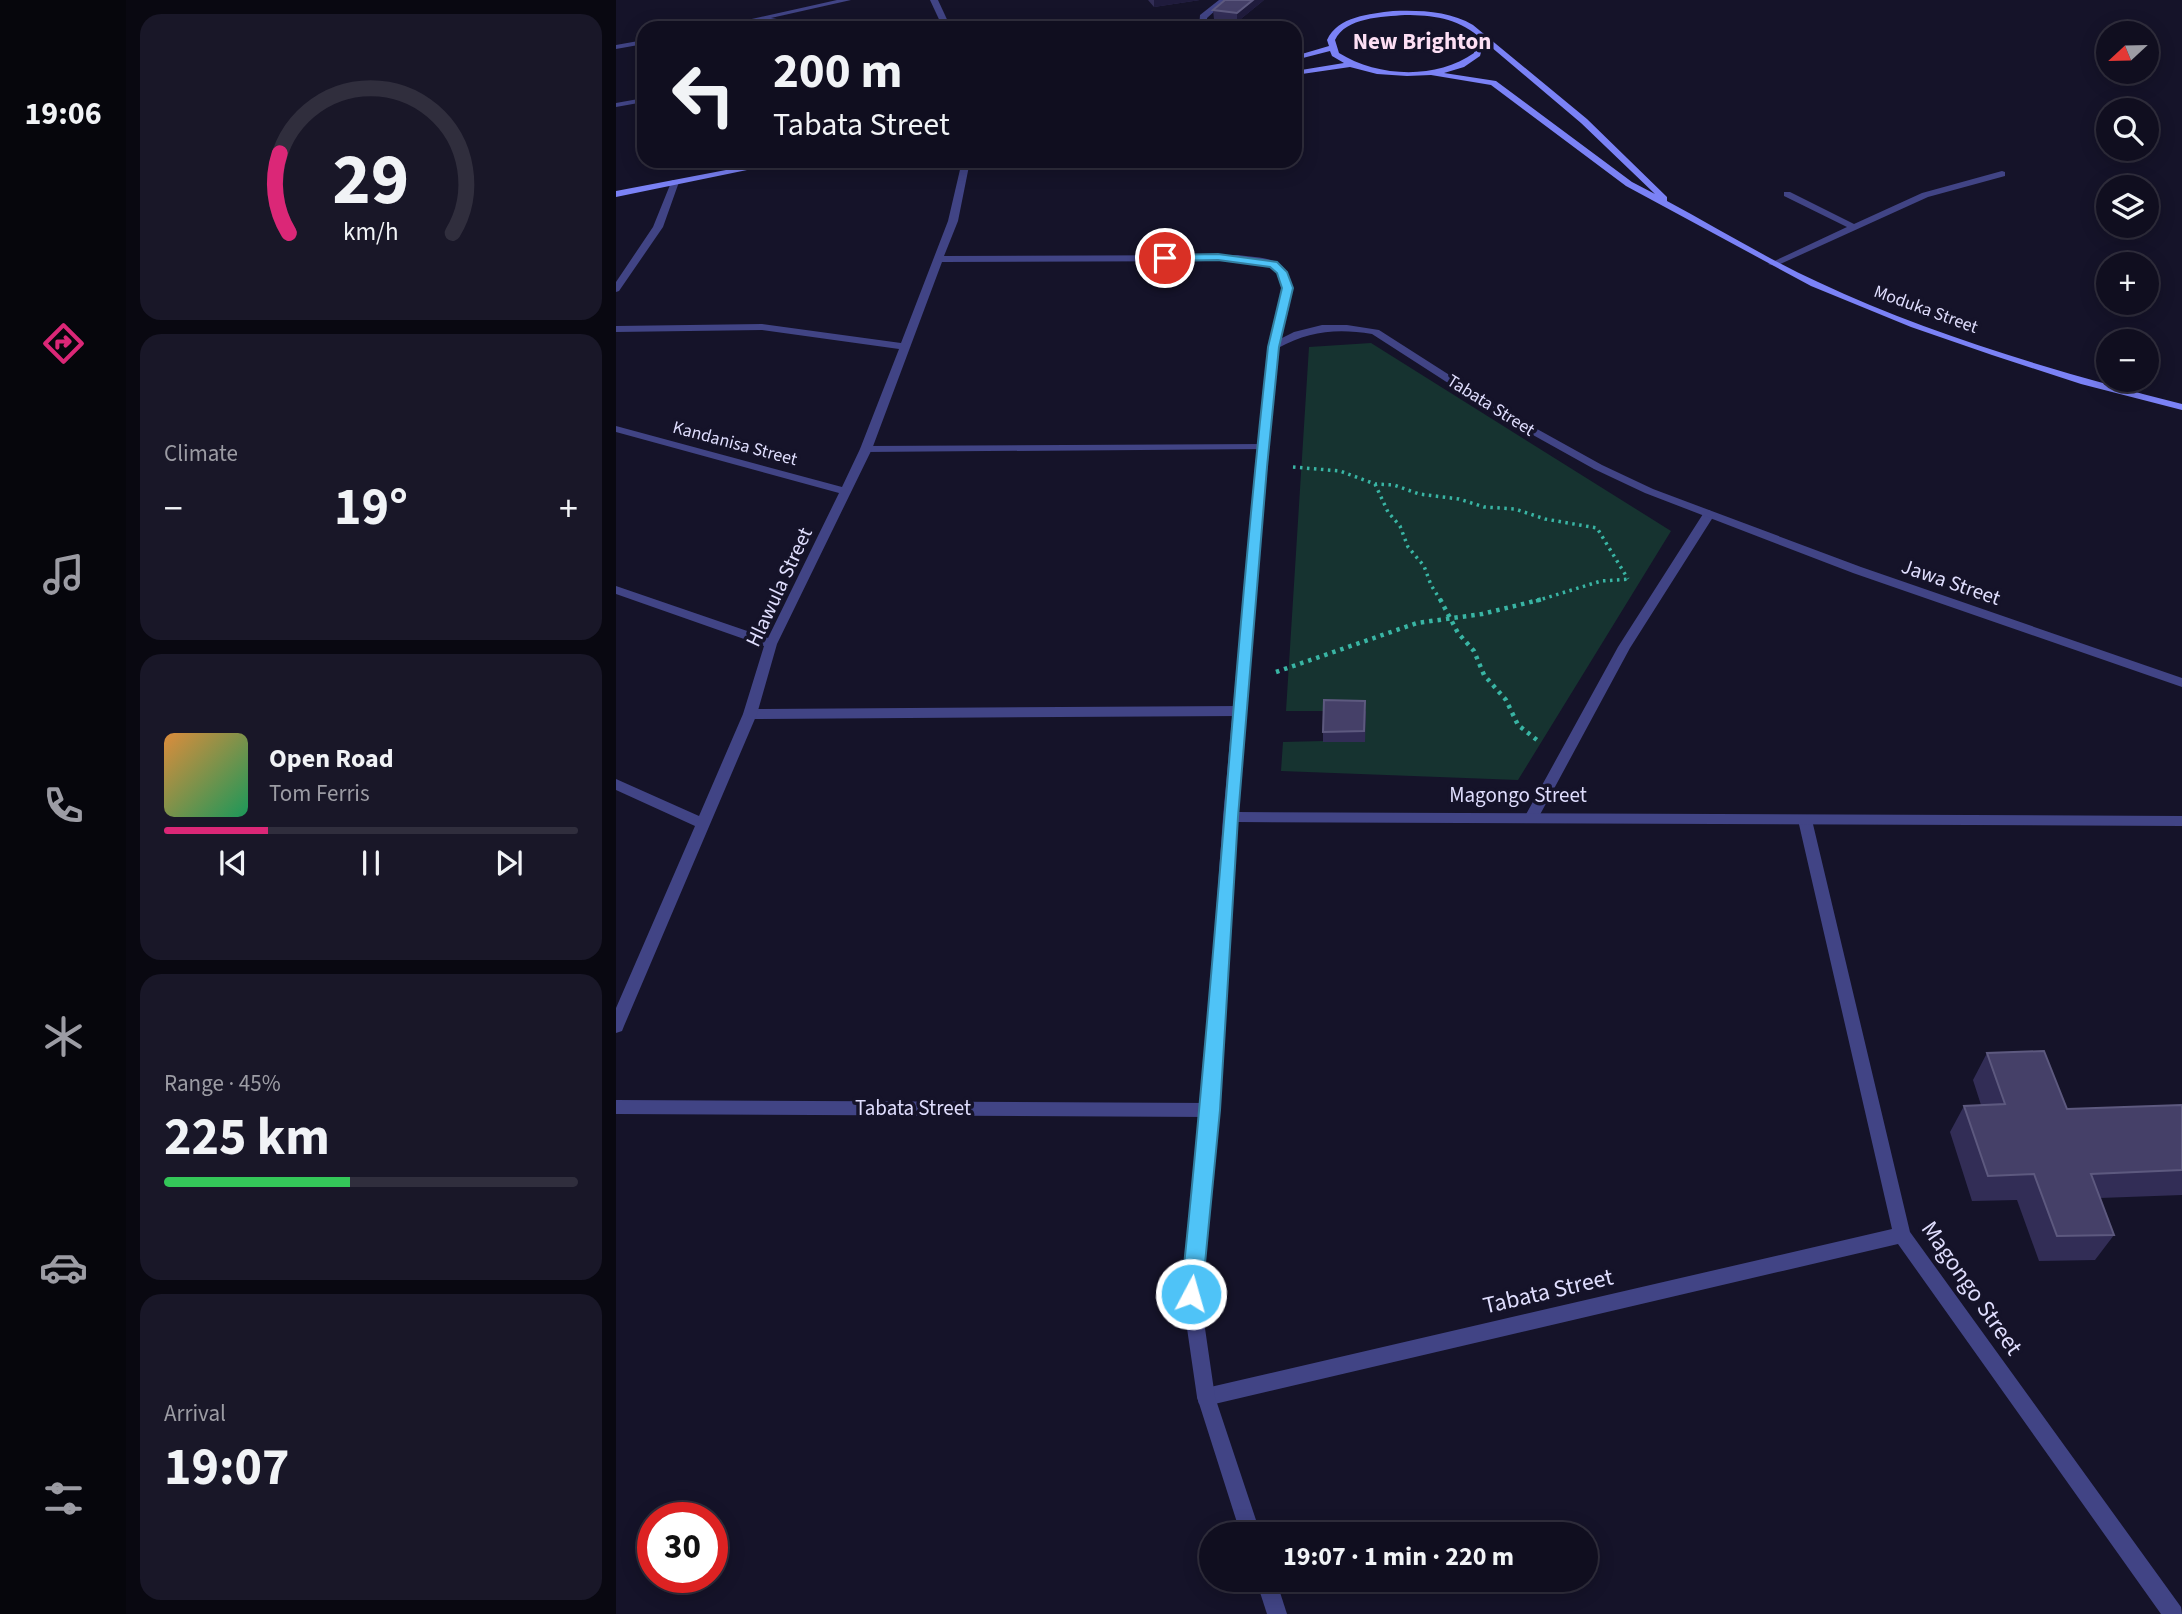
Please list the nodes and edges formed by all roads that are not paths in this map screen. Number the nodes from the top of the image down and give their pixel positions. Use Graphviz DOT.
graph roads {
  1 [pos="848,0"];
  2 [pos="934,0"];
  3 [pos="1223,0"];
  4 [pos="1435,6"];
  5 [pos="1444,17"];
  6 [pos="762,19"];
  7 [pos="752,21"];
  8 [pos="774,21"];
  9 [pos="944,21"];
  10 [pos="1203,21"];
  11 [pos="1481,37"];
  12 [pos="637,42"];
  13 [pos="616,47"];
  14 [pos="1332,48"];
  15 [pos="1302,56"];
  16 [pos="1351,64"];
  17 [pos="1302,72"];
  18 [pos="1433,73"];
  19 [pos="637,101"];
  20 [pos="616,105"];
  21 [pos="749,168"];
  22 [pos="964,168"];
  23 [pos="2002,174"];
  24 [pos="675,182"];
  25 [pos="616,194"];
  26 [pos="1787,194"];
  27 [pos="1672,208"];
  28 [pos="1854,227"];
  29 [pos="939,258"];
  30 [pos="1773,264"];
  31 [pos="616,289"];
  32 [pos="616,329"];
  33 [pos="904,346"];
  34 [pos="1273,347"];
  35 [pos="2182,407"];
  36 [pos="616,429"];
  37 [pos="1263,447"];
  38 [pos="866,449"];
  39 [pos="845,491"];
  40 [pos="1709,514"];
  41 [pos="616,590"];
  42 [pos="771,644"];
  43 [pos="2182,683"];
  44 [pos="1240,711"];
  45 [pos="750,714"];
  46 [pos="616,784"];
  47 [pos="1230,817"];
  48 [pos="1531,818"];
  49 [pos="1805,820"];
  50 [pos="2182,821"];
  51 [pos="702,823"];
  52 [pos="616,1026"];
  53 [pos="616,1107"];
  54 [pos="1210,1110"];
  55 [pos="1902,1235"];
  56 [pos="1206,1397"];
  57 [pos="1247,1522"];
  58 [pos="1270,1592"];
  59 [pos="1277,1614"];
  60 [pos="2174,1614"];
  1 -- 6 [label="street"];
  2 -- 9 [label="street"];
  3 -- 10 [label="street"];
  4 -- 5 [label="street"];
  5 -- 11 [label="street, Moduka Street"];
  5 -- 14 [label="street"];
  6 -- 7 [label="street"];
  6 -- 8 [label="street"];
  11 -- 18 [label="street"];
  11 -- 27 [label="street, Moduka Street"];
  12 -- 13 [label="street"];
  14 -- 15 [label="street"];
  14 -- 16 [label="street"];
  16 -- 17 [label="street"];
  16 -- 18 [label="street"];
  18 -- 27 [label="street, Moduka Street"];
  19 -- 20 [label="street"];
  21 -- 24 [label="street"];
  22 -- 29 [label="street, Hlawula Street"];
  23 -- 28 [label="street"];
  24 -- 25 [label="street"];
  24 -- 31 [label="street"];
  26 -- 28 [label="street"];
  27 -- 30 [label="street, Moduka Street"];
  28 -- 30 [label="street"];
  29 -- 33 [label="street, Hlawula Street"];
  29 -- 34 [label="street"];
  30 -- 35 [label="street, Moduka Street"];
  32 -- 33 [label="street"];
  33 -- 38 [label="street, Hlawula Street"];
  34 -- 37 [label="street"];
  34 -- 40 [label="street, Tabata Street"];
  36 -- 39 [label="street, Kandanisa Street"];
  37 -- 38 [label="street"];
  37 -- 44 [label="street"];
  38 -- 39 [label="street, Hlawula Street"];
  39 -- 42 [label="street, Hlawula Street"];
  40 -- 43 [label="street, Jawa Street"];
  40 -- 48 [label="street"];
  41 -- 42 [label="street"];
  42 -- 45 [label="street, Hlawula Street"];
  44 -- 45 [label="street"];
  44 -- 47 [label="street"];
  45 -- 51 [label="street, Hlawula Street"];
  46 -- 51 [label="street"];
  47 -- 48 [label="street, Magongo Street"];
  47 -- 54 [label="street"];
  48 -- 49 [label="street, Magongo Street"];
  49 -- 50 [label="street, Magongo Street"];
  49 -- 55 [label="street, Magongo Street"];
  51 -- 52 [label="street, Hlawula Street"];
  53 -- 54 [label="street, Tabata Street"];
  54 -- 56 [label="street"];
  55 -- 56 [label="street, Tabata Street"];
  55 -- 60 [label="street, Magongo Street"];
  56 -- 57 [label="street"];
  58 -- 59 [label="street"];
}
